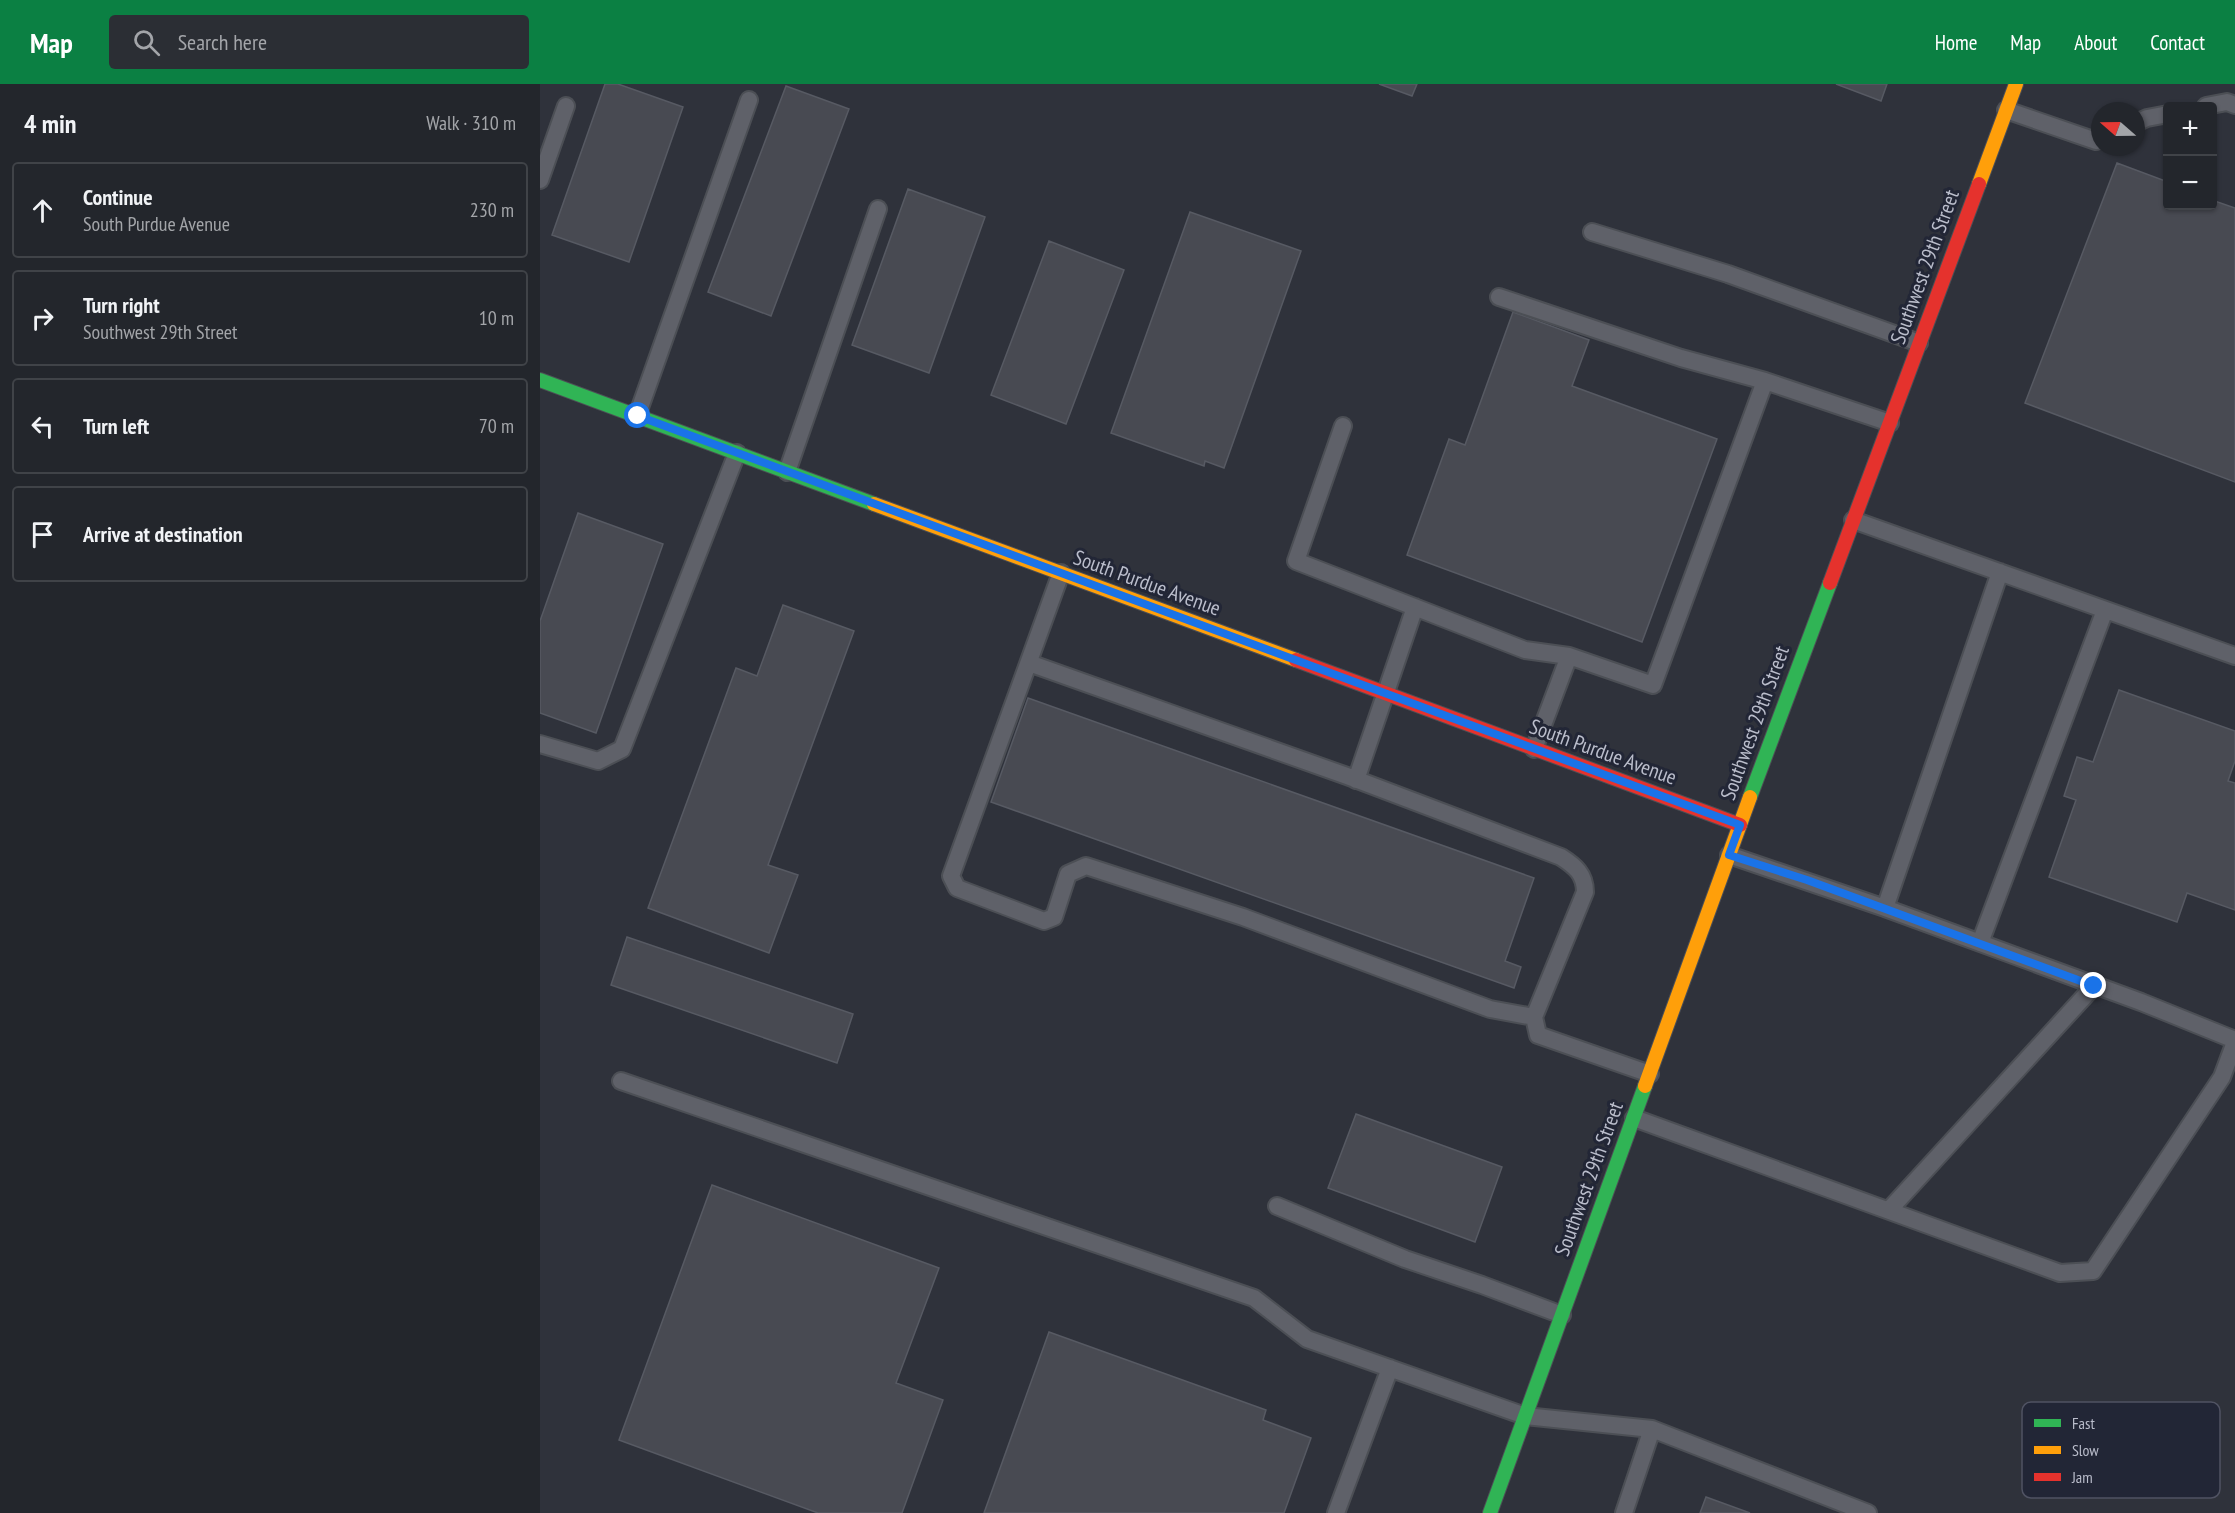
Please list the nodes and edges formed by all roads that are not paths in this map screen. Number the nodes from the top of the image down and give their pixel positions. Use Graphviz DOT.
graph roads {
  1 [pos="2016,84"];
  2 [pos="749,100"];
  3 [pos="2217,104"];
  4 [pos="2235,105"];
  5 [pos="566,106"];
  6 [pos="2006,110"];
  7 [pos="2163,115"];
  8 [pos="2145,119"];
  9 [pos="2091,139"];
  10 [pos="540,180"];
  11 [pos="878,209"];
  12 [pos="1592,232"];
  13 [pos="1499,297"];
  14 [pos="1919,343"];
  15 [pos="540,380"];
  16 [pos="1765,381"];
  17 [pos="638,416"];
  18 [pos="1890,423"];
  19 [pos="1343,426"];
  20 [pos="737,453"];
  21 [pos="787,472"];
  22 [pos="1853,520"];
  23 [pos="2000,572"];
  24 [pos="1061,573"];
  25 [pos="1415,607"];
  26 [pos="2105,610"];
  27 [pos="1569,656"];
  28 [pos="2235,656"];
  29 [pos="1029,663"];
  30 [pos="1384,693"];
  31 [pos="540,744"];
  32 [pos="1534,748"];
  33 [pos="1356,780"];
  34 [pos="1740,825"];
  35 [pos="1729,855"];
  36 [pos="1885,908"];
  37 [pos="1980,943"];
  38 [pos="2094,986"];
  39 [pos="1534,1017"];
  40 [pos="2235,1041"];
  41 [pos="1650,1074"];
  42 [pos="621,1081"];
  43 [pos="1634,1118"];
  44 [pos="1277,1206"];
  45 [pos="1889,1210"];
  46 [pos="1562,1315"];
  47 [pos="1390,1368"];
  48 [pos="1525,1416"];
  49 [pos="1652,1429"];
  50 [pos="1336,1513"];
  51 [pos="1490,1513"];
  52 [pos="1624,1513"];
  53 [pos="1868,1513"];
  1 -- 6 [label="street, Southwest 29th Street"];
  2 -- 17 [label="lane"];
  3 -- 4 [label="lane"];
  5 -- 10 [label="lane"];
  6 -- 9 [label="lane"];
  6 -- 14 [label="street, Southwest 29th Street"];
  7 -- 8 [label="lane"];
  11 -- 21 [label="lane"];
  12 -- 14 [label="lane"];
  13 -- 16 [label="lane"];
  14 -- 18 [label="street, Southwest 29th Street"];
  15 -- 17 [label="street, South Purdue Avenue"];
  16 -- 18 [label="lane"];
  16 -- 27 [label="lane"];
  17 -- 20 [label="street, South Purdue Avenue"];
  18 -- 22 [label="street, Southwest 29th Street"];
  19 -- 25 [label="lane"];
  20 -- 21 [label="street, South Purdue Avenue"];
  20 -- 31 [label="lane"];
  21 -- 24 [label="street, South Purdue Avenue"];
  22 -- 23 [label="lane"];
  22 -- 34 [label="street, Southwest 29th Street"];
  23 -- 26 [label="lane"];
  23 -- 36 [label="lane"];
  24 -- 29 [label="lane"];
  24 -- 30 [label="street, South Purdue Avenue"];
  25 -- 27 [label="lane"];
  25 -- 30 [label="lane"];
  26 -- 28 [label="lane"];
  26 -- 37 [label="lane"];
  27 -- 32 [label="lane"];
  29 -- 33 [label="lane"];
  29 -- 39 [label="lane"];
  30 -- 32 [label="street, South Purdue Avenue"];
  30 -- 33 [label="lane"];
  32 -- 34 [label="street, South Purdue Avenue"];
  33 -- 39 [label="lane"];
  34 -- 35 [label="street, Southwest 29th Street"];
  35 -- 36 [label="lane"];
  35 -- 41 [label="street, Southwest 29th Street"];
  36 -- 37 [label="lane"];
  37 -- 38 [label="lane"];
  38 -- 40 [label="lane"];
  38 -- 45 [label="lane"];
  39 -- 41 [label="lane"];
  40 -- 45 [label="lane"];
  41 -- 43 [label="street, Southwest 29th Street"];
  42 -- 47 [label="lane"];
  43 -- 45 [label="lane"];
  43 -- 46 [label="street, Southwest 29th Street"];
  44 -- 46 [label="lane"];
  46 -- 48 [label="street, Southwest 29th Street"];
  47 -- 48 [label="lane"];
  47 -- 50 [label="lane"];
  48 -- 49 [label="lane"];
  48 -- 51 [label="street, Southwest 29th Street"];
  49 -- 52 [label="lane"];
  49 -- 53 [label="lane"];
}
